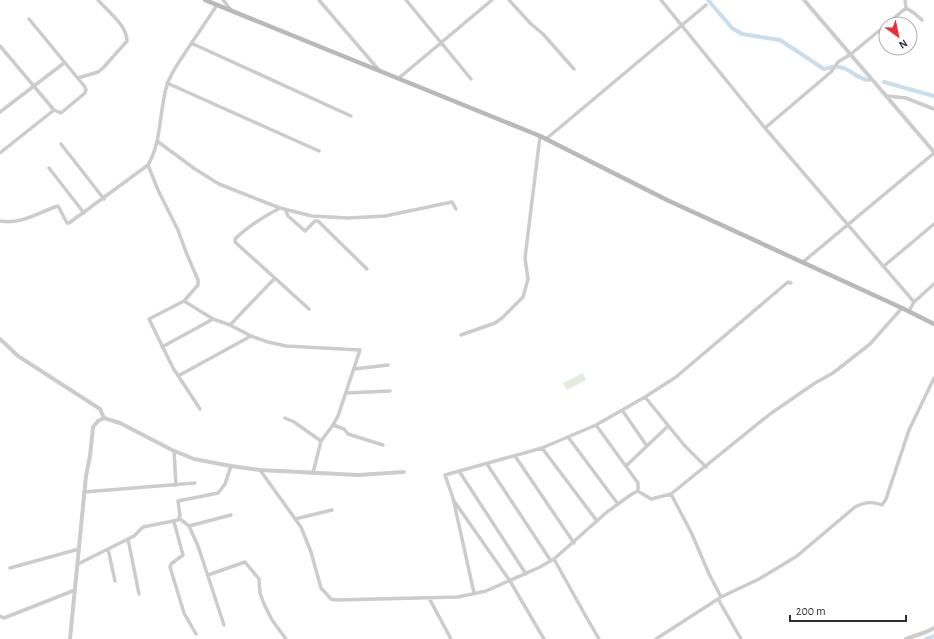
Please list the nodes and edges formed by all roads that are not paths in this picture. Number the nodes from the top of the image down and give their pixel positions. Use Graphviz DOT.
graph roads {
  1 [pos="98,0"];
  2 [pos="205,0"];
  3 [pos="222,0"];
  4 [pos="319,0"];
  5 [pos="406,0"];
  6 [pos="492,0"];
  7 [pos="509,0"];
  8 [pos="661,0"];
  9 [pos="804,0"];
  10 [pos="905,0"];
  11 [pos="217,5"];
  12 [pos="706,5"];
  13 [pos="906,8"];
  14 [pos="231,10"];
  15 [pos="896,16"];
  16 [pos="29,19"];
  17 [pos="922,20"];
  18 [pos="682,25"];
  19 [pos="878,32"];
  20 [pos="442,42"];
  21 [pos="191,43"];
  22 [pos="0,46"];
  23 [pos="852,54"];
  24 [pos="64,63"];
  25 [pos="378,69"];
  26 [pos="574,70"];
  27 [pos="78,78"];
  28 [pos="399,78"];
  29 [pos="471,79"];
  30 [pos="167,84"];
  31 [pos="33,86"];
  32 [pos="887,96"];
  33 [pos="934,108"];
  34 [pos="54,110"];
  35 [pos="0,112"];
  36 [pos="351,116"];
  37 [pos="765,128"];
  38 [pos="540,136"];
  39 [pos="546,139"];
  40 [pos="157,141"];
  41 [pos="61,144"];
  42 [pos="319,150"];
  43 [pos="934,152"];
  44 [pos="0,153"];
  45 [pos="148,165"];
  46 [pos="49,168"];
  47 [pos="104,199"];
  48 [pos="280,208"];
  49 [pos="285,209"];
  50 [pos="456,209"];
  51 [pos="84,213"];
  52 [pos="0,221"];
  53 [pos="934,224"];
  54 [pos="848,225"];
  55 [pos="803,262"];
  56 [pos="884,266"];
  57 [pos="367,269"];
  58 [pos="275,278"];
  59 [pos="791,283"];
  60 [pos="934,284"];
  61 [pos="184,301"];
  62 [pos="914,302"];
  63 [pos="902,308"];
  64 [pos="309,309"];
  65 [pos="909,311"];
  66 [pos="213,319"];
  67 [pos="934,324"];
  68 [pos="230,326"];
  69 [pos="461,335"];
  70 [pos="250,336"];
  71 [pos="0,339"];
  72 [pos="162,347"];
  73 [pos="388,365"];
  74 [pos="354,369"];
  75 [pos="178,376"];
  76 [pos="934,378"];
  77 [pos="390,392"];
  78 [pos="346,393"];
  79 [pos="645,397"];
  80 [pos="200,409"];
  81 [pos="622,410"];
  82 [pos="104,418"];
  83 [pos="285,418"];
  84 [pos="333,425"];
  85 [pos="596,425"];
  86 [pos="668,426"];
  87 [pos="568,437"];
  88 [pos="321,441"];
  89 [pos="383,445"];
  90 [pos="647,446"];
  91 [pos="542,448"];
  92 [pos="174,451"];
  93 [pos="515,456"];
  94 [pos="487,464"];
  95 [pos="232,466"];
  96 [pos="626,466"];
  97 [pos="706,467"];
  98 [pos="260,470"];
  99 [pos="459,471"];
  100 [pos="404,472"];
  101 [pos="313,473"];
  102 [pos="195,483"];
  103 [pos="176,484"];
  104 [pos="638,491"];
  105 [pos="84,492"];
  106 [pos="671,494"];
  107 [pos="453,498"];
  108 [pos="618,504"];
  109 [pos="332,510"];
  110 [pos="231,515"];
  111 [pos="180,519"];
  112 [pos="295,519"];
  113 [pos="174,522"];
  114 [pos="597,522"];
  115 [pos="189,526"];
  116 [pos="128,539"];
  117 [pos="574,543"];
  118 [pos="79,549"];
  119 [pos="108,549"];
  120 [pos="552,560"];
  121 [pos="78,564"];
  122 [pos="10,568"];
  123 [pos="526,574"];
  124 [pos="208,575"];
  125 [pos="115,581"];
  126 [pos="510,581"];
  127 [pos="75,590"];
  128 [pos="474,593"];
  129 [pos="139,594"];
  130 [pos="429,598"];
  131 [pos="720,598"];
  132 [pos="0,616"];
  133 [pos="224,625"];
  134 [pos="934,628"];
  135 [pos="196,634"];
  136 [pos="70,639"];
  137 [pos="286,639"];
  138 [pos="451,639"];
  139 [pos="544,639"];
  140 [pos="600,639"];
  141 [pos="656,639"];
  142 [pos="741,639"];
  143 [pos="906,639"];
  1 -- 27 [label="street"];
  2 -- 11 [label="main road"];
  3 -- 14 [label="street"];
  4 -- 25 [label="street"];
  5 -- 20 [label="street"];
  6 -- 20 [label="street"];
  7 -- 26 [label="street"];
  8 -- 18 [label="street"];
  9 -- 23 [label="street"];
  10 -- 13 [label="street"];
  11 -- 14 [label="main road"];
  11 -- 21 [label="street"];
  12 -- 18 [label="street"];
  13 -- 15 [label="street"];
  13 -- 17 [label="street"];
  14 -- 25 [label="main road"];
  16 -- 24 [label="street"];
  18 -- 37 [label="street"];
  18 -- 39 [label="street"];
  19 -- 23 [label="street"];
  20 -- 28 [label="street"];
  20 -- 29 [label="street"];
  21 -- 30 [label="street"];
  21 -- 36 [label="street"];
  22 -- 31 [label="street"];
  23 -- 32 [label="street"];
  23 -- 37 [label="street"];
  24 -- 27 [label="street"];
  24 -- 31 [label="street"];
  25 -- 28 [label="main road"];
  27 -- 34 [label="street"];
  28 -- 38 [label="main road"];
  30 -- 40 [label="street"];
  30 -- 42 [label="street"];
  31 -- 34 [label="street"];
  31 -- 35 [label="street"];
  32 -- 33 [label="street"];
  32 -- 43 [label="street"];
  34 -- 44 [label="street"];
  37 -- 54 [label="street"];
  38 -- 39 [label="main road"];
  38 -- 69 [label="street"];
  39 -- 55 [label="main road"];
  40 -- 45 [label="street"];
  40 -- 48 [label="street"];
  41 -- 47 [label="street"];
  43 -- 54 [label="street"];
  45 -- 47 [label="street"];
  45 -- 61 [label="street"];
  46 -- 51 [label="street"];
  47 -- 51 [label="street"];
  48 -- 49 [label="street"];
  48 -- 58 [label="street"];
  49 -- 50 [label="street"];
  49 -- 57 [label="street"];
  51 -- 52 [label="street"];
  53 -- 56 [label="street"];
  54 -- 55 [label="street"];
  54 -- 56 [label="street"];
  55 -- 63 [label="main road"];
  56 -- 62 [label="street"];
  58 -- 64 [label="street"];
  58 -- 68 [label="street"];
  59 -- 79 [label="street"];
  60 -- 62 [label="street"];
  61 -- 66 [label="street"];
  61 -- 72 [label="street"];
  62 -- 65 [label="street"];
  63 -- 65 [label="main road"];
  63 -- 97 [label="street"];
  65 -- 67 [label="main road"];
  66 -- 68 [label="street"];
  66 -- 72 [label="street"];
  68 -- 70 [label="street"];
  70 -- 74 [label="street"];
  70 -- 75 [label="street"];
  71 -- 82 [label="street"];
  72 -- 75 [label="street"];
  73 -- 74 [label="street"];
  74 -- 78 [label="street"];
  75 -- 80 [label="street"];
  76 -- 131 [label="street"];
  77 -- 78 [label="street"];
  78 -- 84 [label="street"];
  79 -- 81 [label="street"];
  79 -- 86 [label="street"];
  81 -- 85 [label="street"];
  81 -- 90 [label="street"];
  82 -- 92 [label="street"];
  82 -- 105 [label="street"];
  83 -- 88 [label="street"];
  84 -- 88 [label="street"];
  84 -- 89 [label="street"];
  85 -- 87 [label="street"];
  85 -- 96 [label="street"];
  86 -- 90 [label="street"];
  86 -- 97 [label="street"];
  87 -- 91 [label="street"];
  87 -- 108 [label="street"];
  88 -- 101 [label="street"];
  90 -- 96 [label="street"];
  91 -- 93 [label="street"];
  91 -- 114 [label="street"];
  92 -- 95 [label="street"];
  92 -- 103 [label="street"];
  93 -- 94 [label="street"];
  93 -- 117 [label="street"];
  94 -- 99 [label="street"];
  94 -- 120 [label="street"];
  95 -- 98 [label="street"];
  95 -- 111 [label="street"];
  96 -- 104 [label="street"];
  97 -- 106 [label="street"];
  98 -- 101 [label="street"];
  98 -- 112 [label="street"];
  99 -- 107 [label="street"];
  99 -- 123 [label="street"];
  100 -- 101 [label="street"];
  102 -- 103 [label="street"];
  103 -- 105 [label="street"];
  104 -- 106 [label="street"];
  104 -- 108 [label="street"];
  105 -- 118 [label="street"];
  106 -- 131 [label="street"];
  107 -- 126 [label="street"];
  107 -- 128 [label="street"];
  108 -- 114 [label="street"];
  109 -- 112 [label="street"];
  110 -- 115 [label="street"];
  111 -- 113 [label="street"];
  111 -- 115 [label="street"];
  112 -- 130 [label="street"];
  113 -- 116 [label="street"];
  113 -- 135 [label="street"];
  114 -- 117 [label="street"];
  115 -- 124 [label="street"];
  116 -- 119 [label="street"];
  116 -- 129 [label="street"];
  117 -- 120 [label="street"];
  118 -- 121 [label="street"];
  118 -- 122 [label="street"];
  119 -- 121 [label="street"];
  119 -- 125 [label="street"];
  120 -- 123 [label="street"];
  120 -- 140 [label="street"];
  121 -- 127 [label="street"];
  123 -- 126 [label="street"];
  124 -- 133 [label="street"];
  124 -- 137 [label="street"];
  126 -- 128 [label="street"];
  126 -- 139 [label="street"];
  127 -- 132 [label="street"];
  127 -- 136 [label="street"];
  128 -- 130 [label="street"];
  130 -- 138 [label="street"];
  131 -- 141 [label="street"];
  131 -- 142 [label="street"];
  134 -- 143 [label="street"];
}
